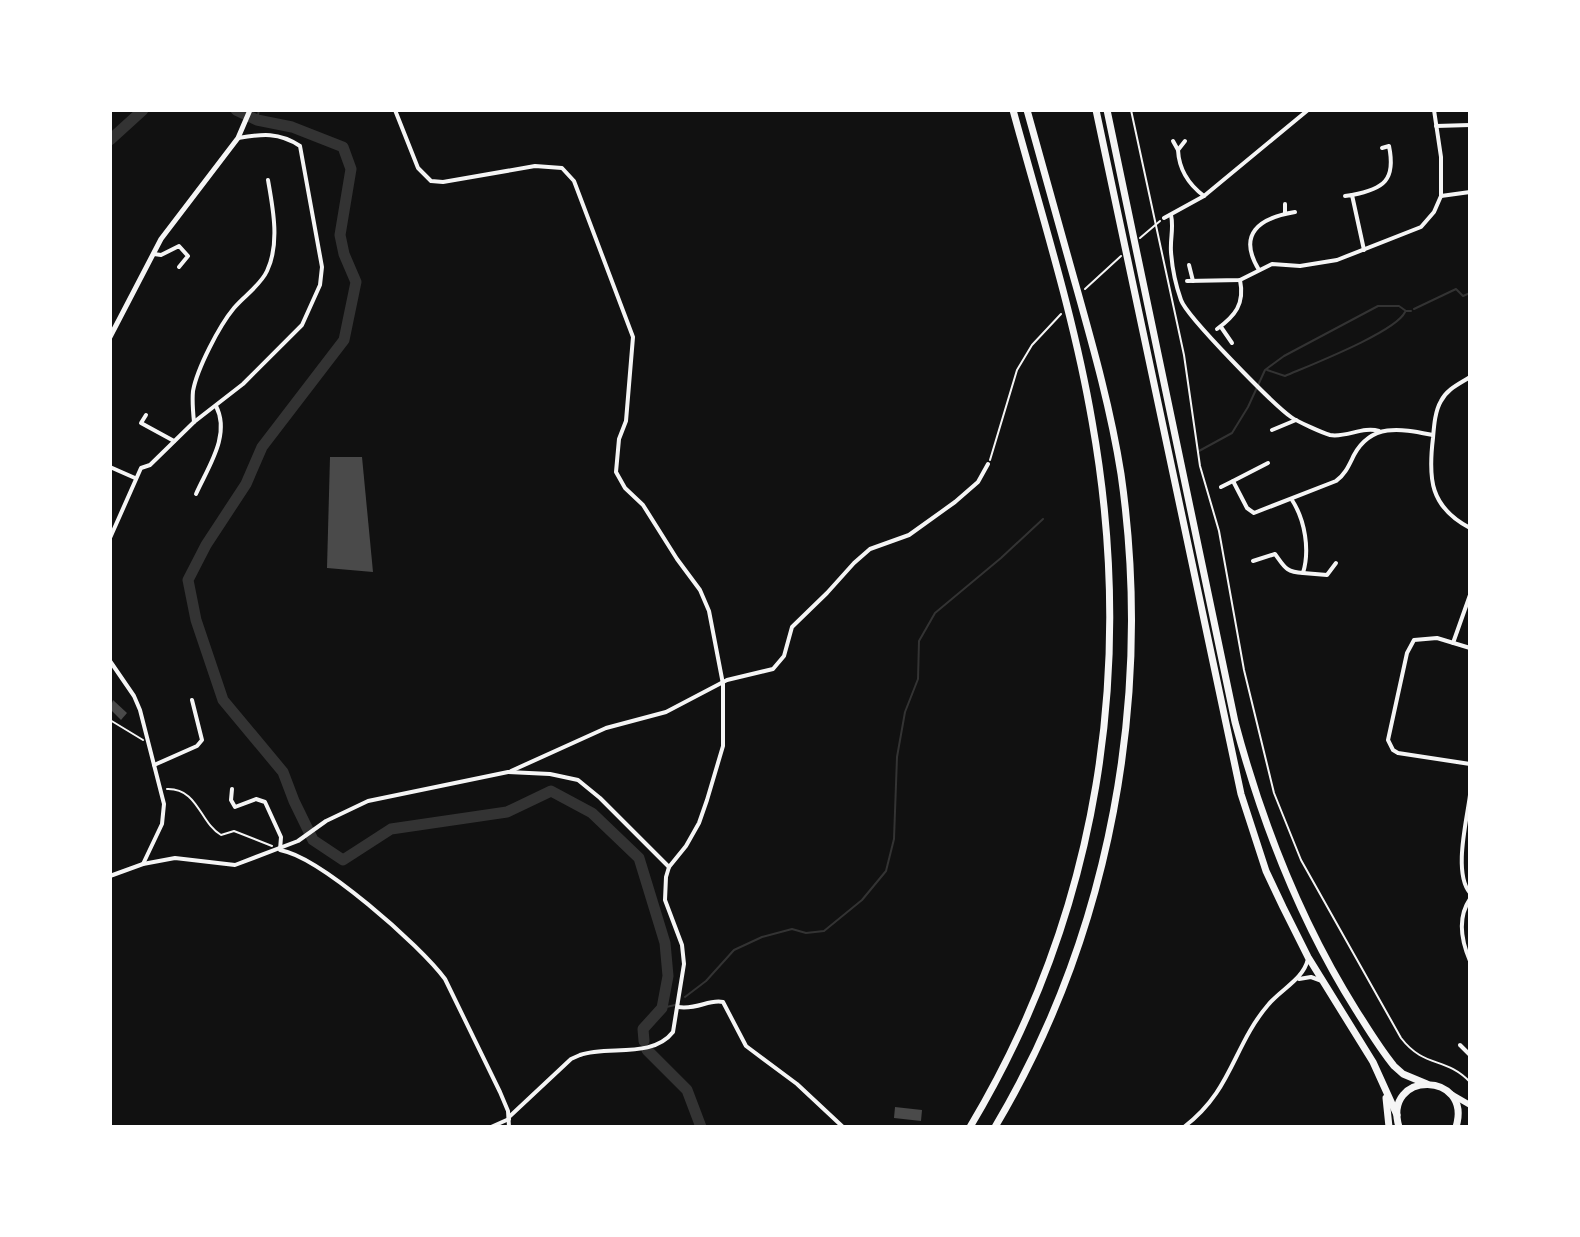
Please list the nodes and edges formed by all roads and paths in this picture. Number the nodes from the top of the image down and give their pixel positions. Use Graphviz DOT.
graph roads {
  1 [pos="250,110"];
  2 [pos="395,110"];
  3 [pos="1013,110"];
  4 [pos="1027,110"];
  5 [pos="1096,110"];
  6 [pos="1107,110"];
  7 [pos="1131,110"];
  8 [pos="1308,110"];
  9 [pos="1434,110"];
  10 [pos="1470,125"];
  11 [pos="1436,126"];
  12 [pos="240,135"];
  13 [pos="1173,141"];
  14 [pos="1185,141"];
  15 [pos="1382,148"];
  16 [pos="1178,150"];
  17 [pos="268,180"];
  18 [pos="269,187"];
  19 [pos="259,189"];
  20 [pos="1470,192"];
  21 [pos="1352,195"];
  22 [pos="1204,196"];
  23 [pos="1345,196"];
  24 [pos="1441,196"];
  25 [pos="1285,204"];
  26 [pos="1295,212"];
  27 [pos="1285,213"];
  28 [pos="1171,215"];
  29 [pos="1164,218"];
  30 [pos="1155,224"];
  31 [pos="1150,229"];
  32 [pos="1364,250"];
  33 [pos="154,254"];
  34 [pos="1189,265"];
  35 [pos="179,267"];
  36 [pos="1107,269"];
  37 [pos="1259,270"];
  38 [pos="1099,275"];
  39 [pos="1240,280"];
  40 [pos="1043,332"];
  41 [pos="110,337"];
  42 [pos="1232,343"];
  43 [pos="1470,377"];
  44 [pos="216,406"];
  45 [pos="146,415"];
  46 [pos="1296,420"];
  47 [pos="194,422"];
  48 [pos="1272,430"];
  49 [pos="1379,431"];
  50 [pos="1433,435"];
  51 [pos="174,441"];
  52 [pos="1268,463"];
  53 [pos="988,464"];
  54 [pos="110,467"];
  55 [pos="135,478"];
  56 [pos="1233,481"];
  57 [pos="1221,487"];
  58 [pos="196,494"];
  59 [pos="1292,500"];
  60 [pos="1470,528"];
  61 [pos="110,538"];
  62 [pos="1253,561"];
  63 [pos="1336,563"];
  64 [pos="1303,573"];
  65 [pos="1470,595"];
  66 [pos="1453,643"];
  67 [pos="1470,648"];
  68 [pos="110,661"];
  69 [pos="723,684"];
  70 [pos="192,700"];
  71 [pos="110,720"];
  72 [pos="148,742"];
  73 [pos="1470,764"];
  74 [pos="154,765"];
  75 [pos="508,772"];
  76 [pos="162,789"];
  77 [pos="232,789"];
  78 [pos="1470,795"];
  79 [pos="280,850"];
  80 [pos="143,864"];
  81 [pos="669,867"];
  82 [pos="110,876"];
  83 [pos="1470,896"];
  84 [pos="1308,957"];
  85 [pos="1470,961"];
  86 [pos="1297,979"];
  87 [pos="1324,981"];
  88 [pos="678,1007"];
  89 [pos="692,1009"];
  90 [pos="677,1022"];
  91 [pos="1460,1045"];
  92 [pos="1470,1055"];
  93 [pos="1383,1081"];
  94 [pos="1470,1082"];
  95 [pos="1427,1084"];
  96 [pos="1451,1094"];
  97 [pos="1470,1105"];
  98 [pos="1397,1115"];
  99 [pos="509,1118"];
  100 [pos="491,1127"];
  101 [pos="509,1127"];
  102 [pos="843,1127"];
  103 [pos="970,1127"];
  104 [pos="995,1127"];
  105 [pos="1184,1127"];
  106 [pos="1389,1127"];
  107 [pos="1399,1127"];
  108 [pos="1456,1127"];
  1 -- 12 [label="street"];
  2 -- 69 [label="street"];
  3 -- 103 [label="highway"];
  4 -- 104 [label="highway"];
  5 -- 84 [label="highway"];
  6 -- 95 [label="highway"];
  7 -- 30 [label="path"];
  8 -- 22 [label="street"];
  9 -- 11 [label="street"];
  10 -- 11 [label="street"];
  11 -- 24 [label="street"];
  12 -- 33 [label="street"];
  12 -- 44 [label="street"];
  13 -- 16 [label="street"];
  14 -- 16 [label="street"];
  15 -- 21 [label="street"];
  16 -- 22 [label="street"];
  17 -- 18 [label="street"];
  18 -- 19 [label="street"];
  18 -- 47 [label="street"];
  20 -- 24 [label="street"];
  21 -- 23 [label="street"];
  21 -- 32 [label="street"];
  22 -- 28 [label="street"];
  24 -- 32 [label="street"];
  25 -- 27 [label="street"];
  26 -- 27 [label="street"];
  27 -- 37 [label="street"];
  28 -- 29 [label="street"];
  28 -- 46 [label="street"];
  29 -- 30 [label="path"];
  30 -- 31 [label="path"];
  30 -- 94 [label="path"];
  32 -- 37 [label="street"];
  33 -- 35 [label="street"];
  33 -- 41 [label="street"];
  34 -- 39 [label="street"];
  36 -- 38 [label="path"];
  37 -- 39 [label="street"];
  39 -- 42 [label="street"];
  40 -- 53 [label="path"];
  43 -- 50 [label="street"];
  44 -- 47 [label="street"];
  44 -- 58 [label="street"];
  45 -- 51 [label="street"];
  46 -- 48 [label="street"];
  46 -- 49 [label="street"];
  47 -- 51 [label="street"];
  49 -- 50 [label="street"];
  49 -- 59 [label="street"];
  50 -- 60 [label="street"];
  51 -- 55 [label="street"];
  52 -- 56 [label="street"];
  53 -- 69 [label="street"];
  54 -- 55 [label="street"];
  55 -- 61 [label="street"];
  56 -- 57 [label="street"];
  56 -- 59 [label="street"];
  59 -- 64 [label="street"];
  62 -- 64 [label="street"];
  63 -- 64 [label="street"];
  65 -- 66 [label="street"];
  66 -- 67 [label="street"];
  66 -- 73 [label="street"];
  68 -- 72 [label="street"];
  69 -- 75 [label="street"];
  69 -- 81 [label="street"];
  70 -- 74 [label="street"];
  71 -- 72 [label="path"];
  72 -- 74 [label="street"];
  74 -- 76 [label="street"];
  75 -- 79 [label="street"];
  75 -- 81 [label="street"];
  76 -- 79 [label="path"];
  76 -- 80 [label="street"];
  77 -- 79 [label="street"];
  78 -- 83 [label="street"];
  79 -- 80 [label="street"];
  79 -- 99 [label="street"];
  80 -- 82 [label="street"];
  81 -- 88 [label="street"];
  83 -- 85 [label="street"];
  84 -- 86 [label="street"];
  84 -- 87 [label="highway"];
  86 -- 87 [label="street"];
  86 -- 105 [label="street"];
  87 -- 93 [label="highway"];
  88 -- 89 [label="street"];
  88 -- 90 [label="street"];
  89 -- 90 [label="street"];
  89 -- 102 [label="street"];
  90 -- 99 [label="street"];
  91 -- 92 [label="street"];
  93 -- 98 [label="highway"];
  93 -- 106 [label="highway"];
  95 -- 96 [label="highway"];
  95 -- 98 [label="highway"];
  96 -- 97 [label="main road"];
  96 -- 108 [label="highway"];
  98 -- 107 [label="highway"];
  99 -- 100 [label="street"];
  99 -- 101 [label="street"];
}
